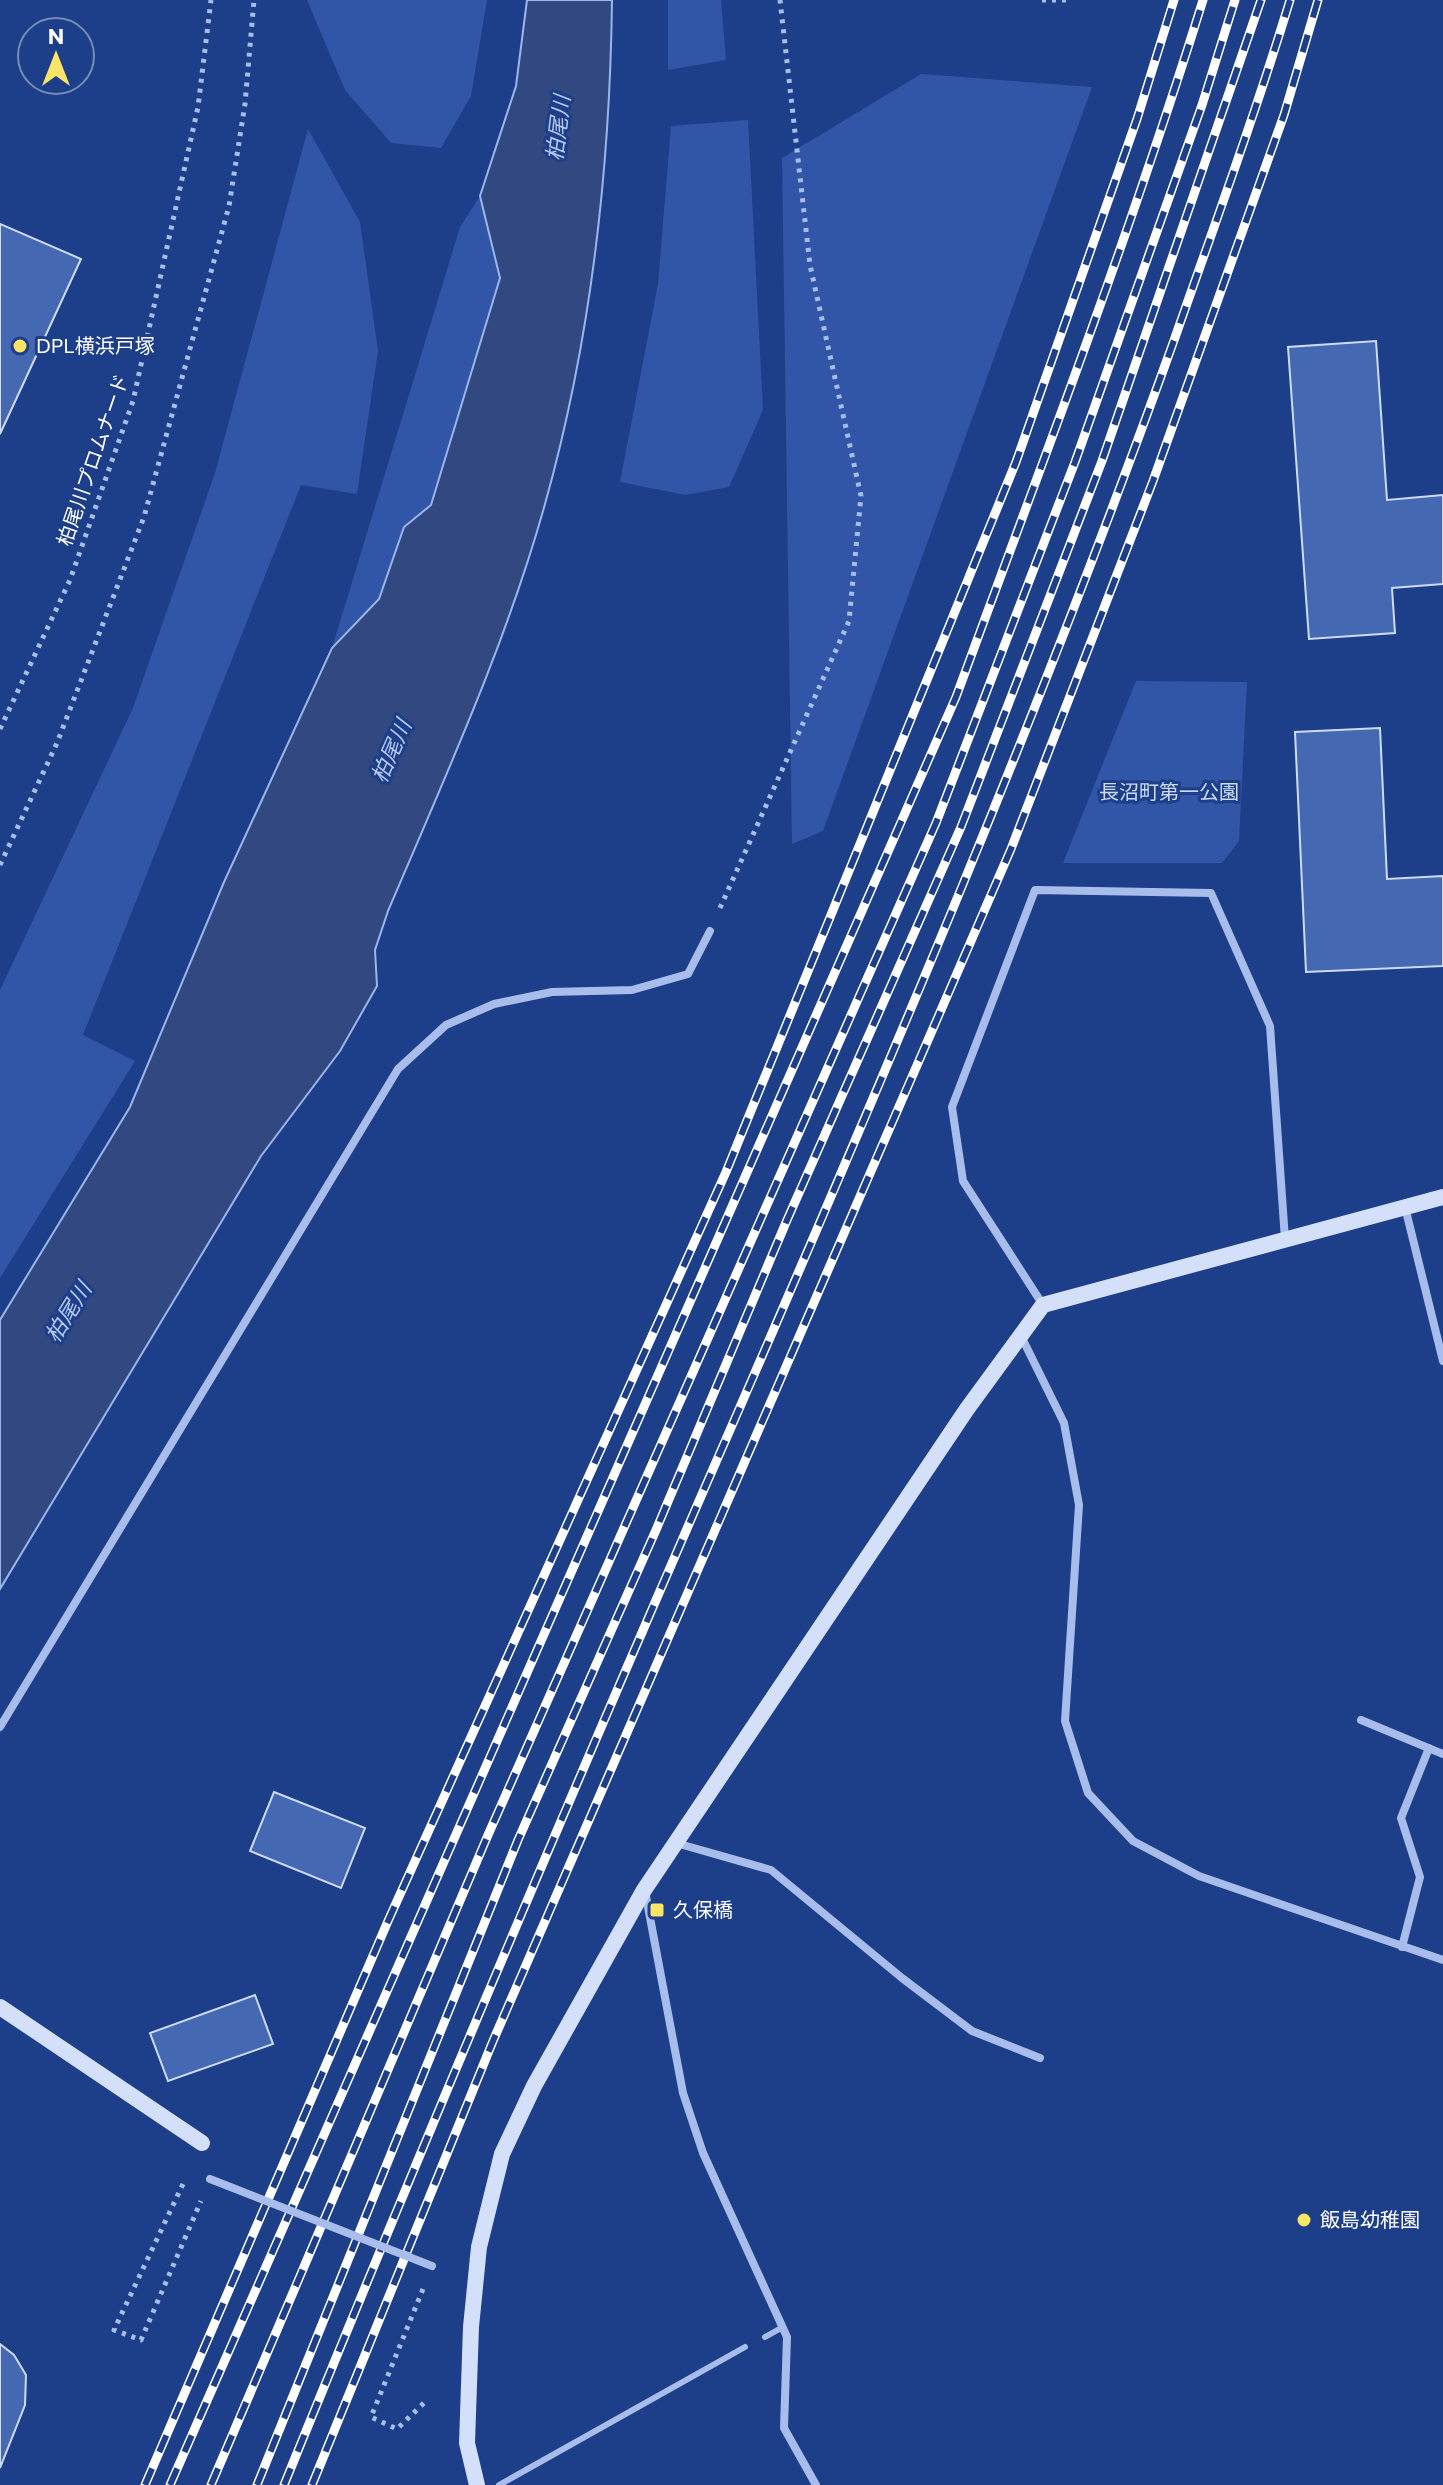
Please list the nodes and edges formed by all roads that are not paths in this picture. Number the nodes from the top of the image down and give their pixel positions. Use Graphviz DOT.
graph roads {
  1 [pos="710,931"];
  2 [pos="1443,1197"];
  3 [pos="1405,1207"];
  4 [pos="1285,1239"];
  5 [pos="1043,1305"];
  6 [pos="1020,1335"];
  7 [pos="1443,1361"];
  8 [pos="1361,1720"];
  9 [pos="0,1727"];
  10 [pos="1429,1748"];
  11 [pos="1443,1754"];
  12 [pos="676,1843"];
  13 [pos="644,1890"];
  14 [pos="1402,1947"];
  15 [pos="1443,1960"];
  16 [pos="0,2007"];
  17 [pos="1040,2058"];
  18 [pos="202,2143"];
  19 [pos="210,2179"];
  20 [pos="432,2266"];
  21 [pos="783,2327"];
  22 [pos="765,2337"];
  23 [pos="745,2347"];
  24 [pos="477,2485"];
  25 [pos="499,2485"];
  26 [pos="816,2485"];
  1 -- 9 [label="street"];
  2 -- 3 [label="street"];
  3 -- 4 [label="street"];
  3 -- 7 [label="street"];
  4 -- 5 [label="street"];
  4 -- 5 [label="street"];
  5 -- 6 [label="street"];
  6 -- 12 [label="street"];
  6 -- 14 [label="street"];
  8 -- 10 [label="street"];
  10 -- 11 [label="street"];
  10 -- 14 [label="street"];
  12 -- 13 [label="street"];
  12 -- 17 [label="street"];
  13 -- 21 [label="street"];
  13 -- 24 [label="street"];
  14 -- 15 [label="street"];
  16 -- 18 [label="street"];
  19 -- 20 [label="street, bridge"];
  21 -- 22 [label="lane"];
  21 -- 26 [label="street"];
  23 -- 25 [label="lane"];
}
